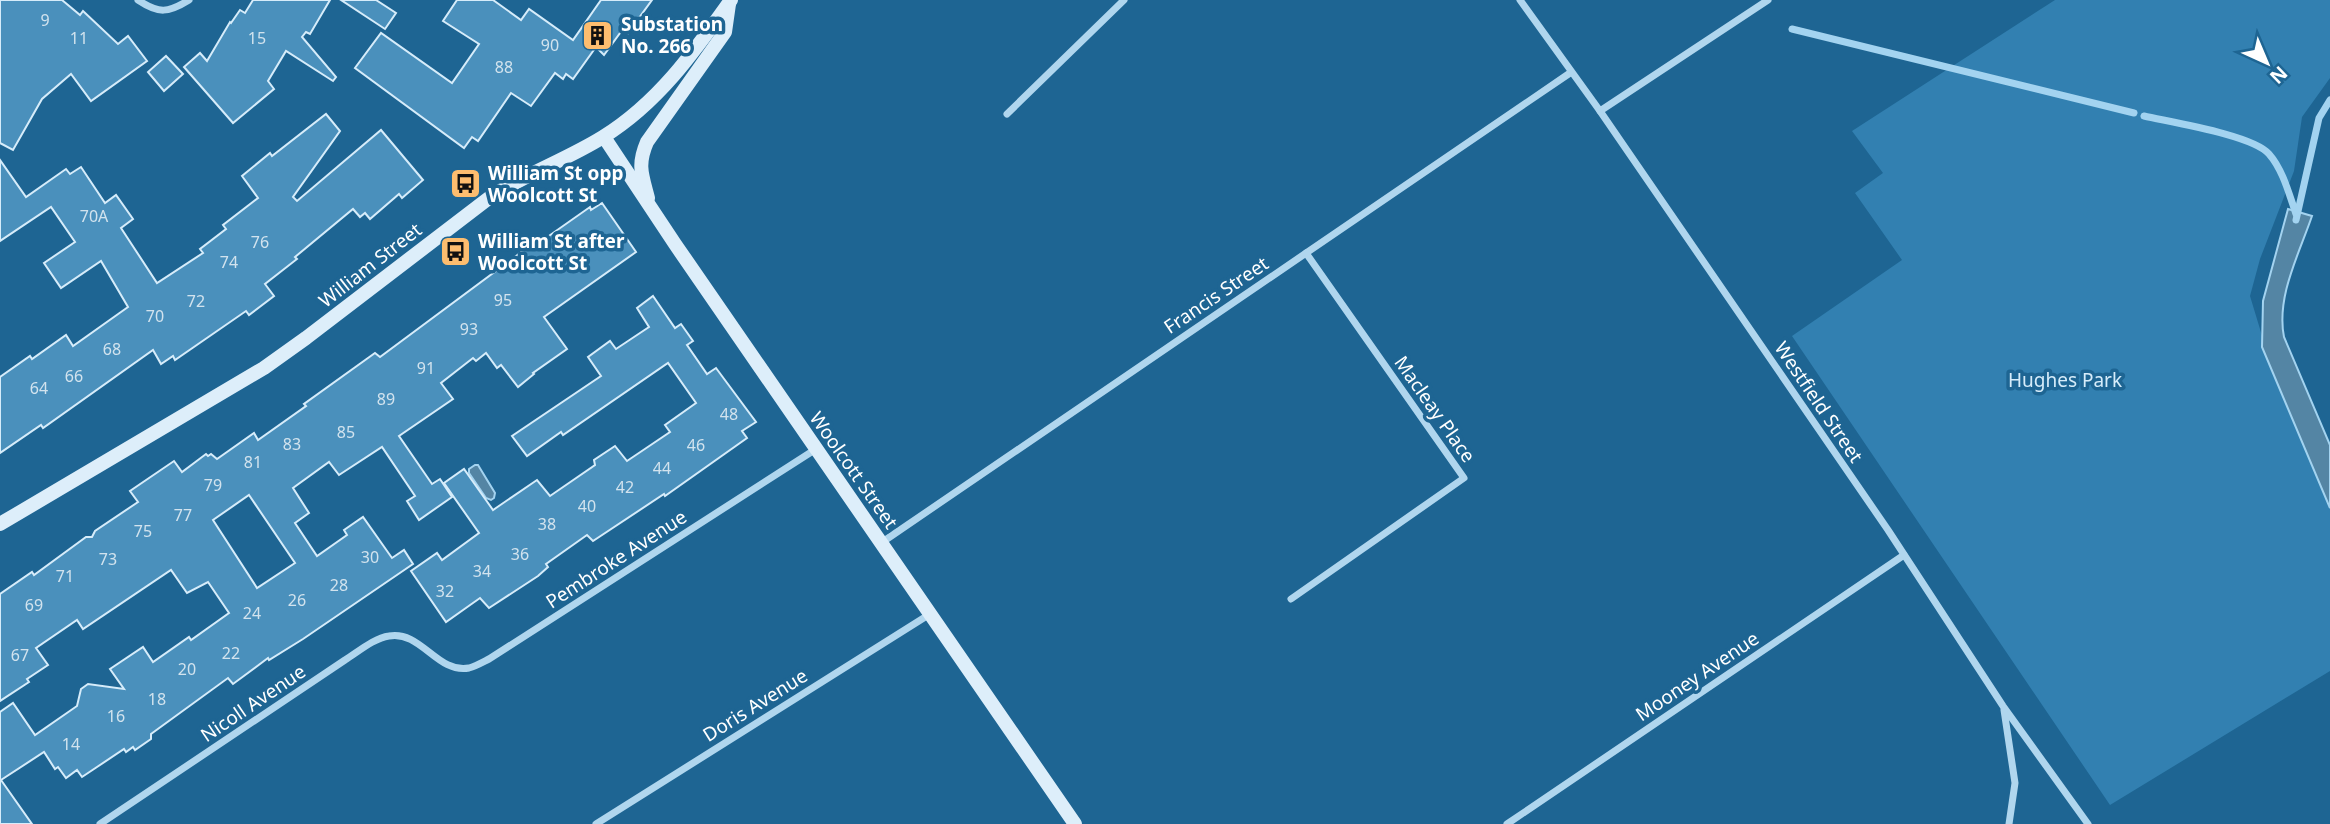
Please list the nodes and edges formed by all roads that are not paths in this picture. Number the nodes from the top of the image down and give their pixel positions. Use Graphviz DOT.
graph roads {
  1 [pos="138,0"];
  2 [pos="189,0"];
  3 [pos="1124,0"];
  4 [pos="1520,0"];
  5 [pos="1768,0"];
  6 [pos="730,1"];
  7 [pos="1570,73"];
  8 [pos="1600,111"];
  9 [pos="1007,114"];
  10 [pos="604,137"];
  11 [pos="651,209"];
  12 [pos="1306,253"];
  13 [pos="816,449"];
  14 [pos="0,524"];
  15 [pos="881,543"];
  16 [pos="1904,555"];
  17 [pos="1291,599"];
  18 [pos="930,614"];
  19 [pos="428,651"];
  20 [pos="2003,706"];
  21 [pos="100,824"];
  22 [pos="596,824"];
  23 [pos="1075,824"];
  24 [pos="1507,824"];
  25 [pos="2009,824"];
  26 [pos="2088,824"];
  1 -- 2 [label="street"];
  3 -- 9 [label="street"];
  4 -- 7 [label="street, Westfield Street"];
  5 -- 8 [label="street"];
  6 -- 10 [label="main road, William Street"];
  6 -- 11 [label="main road"];
  7 -- 8 [label="street, Westfield Street"];
  7 -- 12 [label="street, Francis Street"];
  8 -- 16 [label="street, Westfield Street"];
  10 -- 11 [label="main road, Woolcott Street"];
  10 -- 14 [label="main road, William Street"];
  11 -- 13 [label="main road, Woolcott Street"];
  12 -- 15 [label="street, Francis Street"];
  12 -- 17 [label="street, Macleay Place"];
  13 -- 15 [label="main road, Woolcott Street"];
  13 -- 19 [label="street, Pembroke Avenue"];
  15 -- 18 [label="main road, Woolcott Street"];
  16 -- 20 [label="street, Westfield Street"];
  16 -- 24 [label="street, Mooney Avenue"];
  18 -- 22 [label="street, Doris Avenue"];
  18 -- 23 [label="main road, Woolcott Street"];
  19 -- 21 [label="street, Nicoll Avenue"];
  20 -- 25 [label="street"];
  20 -- 26 [label="street, Westfield Street"];
}
